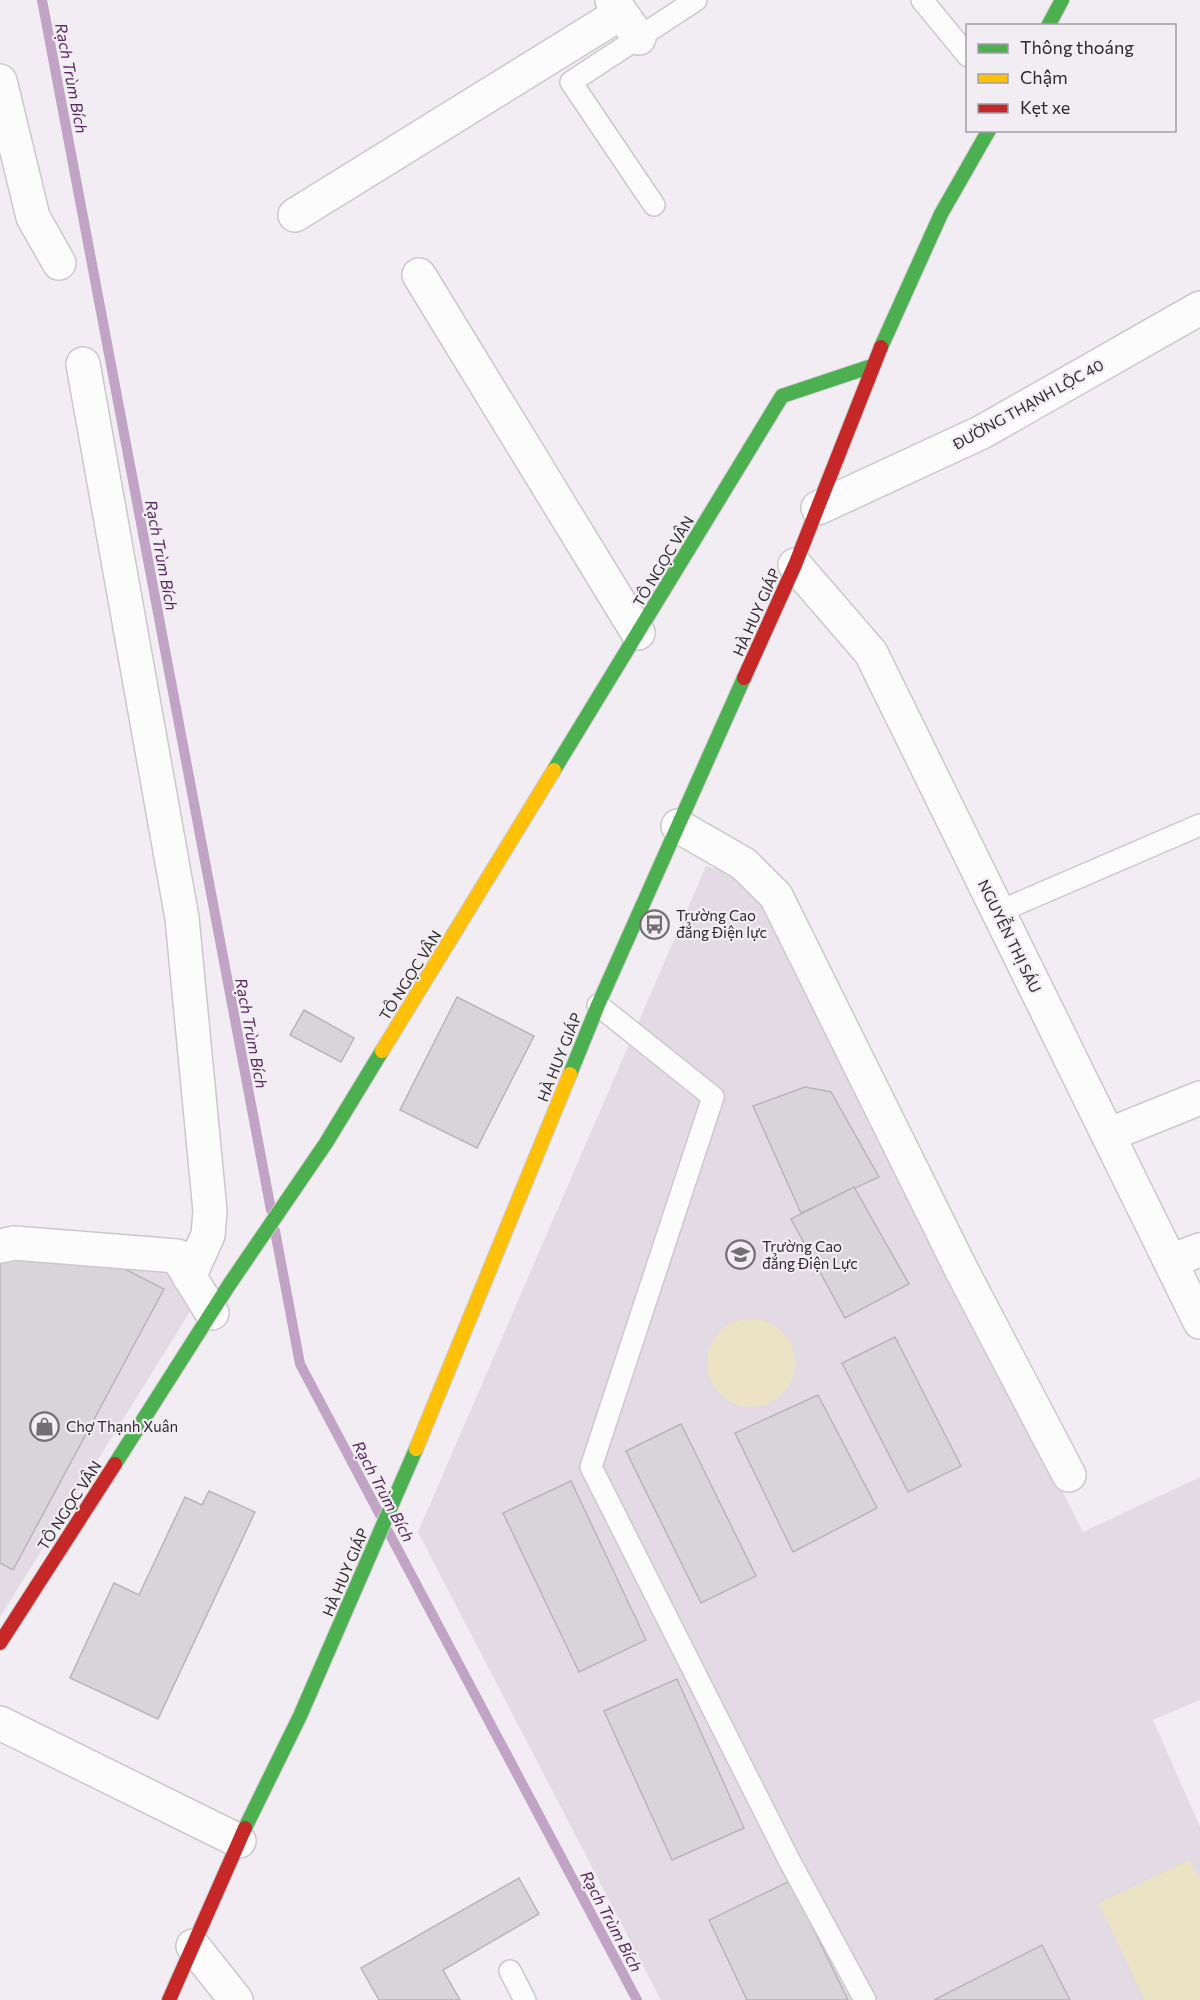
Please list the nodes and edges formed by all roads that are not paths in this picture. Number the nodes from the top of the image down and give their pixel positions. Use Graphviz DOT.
graph roads {
  1 [pos="696,0"];
  2 [pos="922,0"];
  3 [pos="1062,0"];
  4 [pos="624,17"];
  5 [pos="1049,24"];
  6 [pos="966,54"];
  7 [pos="0,81"];
  8 [pos="988,132"];
  9 [pos="654,205"];
  10 [pos="295,215"];
  11 [pos="59,263"];
  12 [pos="419,275"];
  13 [pos="1200,308"];
  14 [pos="83,364"];
  15 [pos="873,366"];
  16 [pos="818,508"];
  17 [pos="795,565"];
  18 [pos="638,633"];
  19 [pos="1200,825"];
  20 [pos="678,826"];
  21 [pos="998,912"];
  22 [pos="598,1005"];
  23 [pos="1200,1098"];
  24 [pos="1108,1135"];
  25 [pos="0,1246"];
  26 [pos="1185,1256"];
  27 [pos="189,1277"];
  28 [pos="212,1312"];
  29 [pos="1200,1322"];
  30 [pos="1069,1475"];
  31 [pos="0,1643"];
  32 [pos="0,1723"];
  33 [pos="239,1841"];
  34 [pos="193,1946"];
  35 [pos="510,1971"];
  36 [pos="169,2000"];
  37 [pos="236,2000"];
  38 [pos="525,2000"];
  39 [pos="865,2000"];
  1 -- 4 [label="lane"];
  2 -- 6 [label="lane"];
  3 -- 5 [label="main road"];
  4 -- 9 [label="lane"];
  4 -- 10 [label="street"];
  7 -- 11 [label="street"];
  8 -- 15 [label="main road, HÀ HUY GIÁP"];
  12 -- 18 [label="street"];
  13 -- 16 [label="street, ĐƯỜNG THẠNH LỘC 40"];
  14 -- 27 [label="street"];
  15 -- 16 [label="main road, HÀ HUY GIÁP"];
  15 -- 18 [label="main road, TÔ NGỌC VÂN"];
  16 -- 17 [label="main road, HÀ HUY GIÁP"];
  17 -- 20 [label="main road, HÀ HUY GIÁP"];
  17 -- 21 [label="street, NGUYỄN THỊ SÁU"];
  18 -- 28 [label="main road, TÔ NGỌC VÂN"];
  19 -- 21 [label="lane"];
  20 -- 22 [label="main road, HÀ HUY GIÁP"];
  20 -- 30 [label="street"];
  21 -- 24 [label="street, NGUYỄN THỊ SÁU"];
  22 -- 33 [label="main road, HÀ HUY GIÁP"];
  22 -- 39 [label="lane"];
  23 -- 24 [label="street"];
  24 -- 26 [label="street, NGUYỄN THỊ SÁU"];
  25 -- 27 [label="street"];
  26 -- 29 [label="street, NGUYỄN THỊ SÁU"];
  27 -- 28 [label="street"];
  28 -- 31 [label="main road, TÔ NGỌC VÂN"];
  32 -- 33 [label="street"];
  33 -- 34 [label="main road, HÀ HUY GIÁP"];
  34 -- 36 [label="main road, HÀ HUY GIÁP"];
  34 -- 37 [label="street"];
  35 -- 38 [label="lane"];
}
